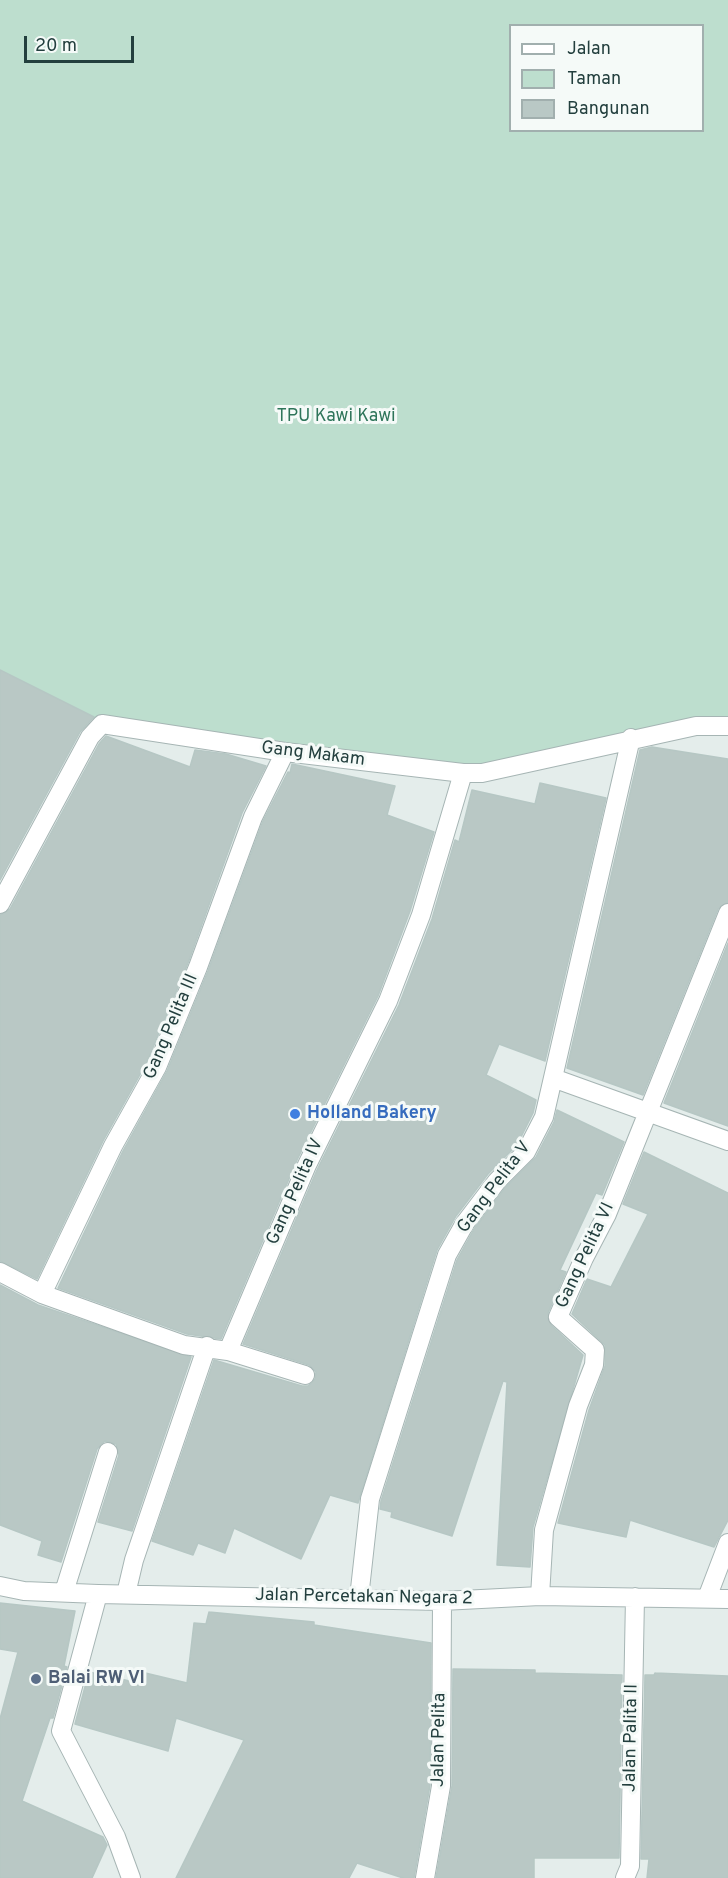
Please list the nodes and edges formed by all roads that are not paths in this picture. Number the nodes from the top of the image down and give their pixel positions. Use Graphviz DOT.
graph roads {
  1 [pos="728,726"];
  2 [pos="630,738"];
  3 [pos="285,752"];
  4 [pos="463,773"];
  5 [pos="0,904"];
  6 [pos="728,913"];
  7 [pos="553,1078"];
  8 [pos="649,1113"];
  9 [pos="728,1141"];
  10 [pos="0,1272"];
  11 [pos="42,1294"];
  12 [pos="207,1346"];
  13 [pos="228,1351"];
  14 [pos="305,1375"];
  15 [pos="108,1452"];
  16 [pos="726,1547"];
  17 [pos="0,1586"];
  18 [pos="64,1592"];
  19 [pos="540,1592"];
  20 [pos="709,1592"];
  21 [pos="98,1594"];
  22 [pos="126,1594"];
  23 [pos="635,1597"];
  24 [pos="359,1598"];
  25 [pos="728,1599"];
  26 [pos="442,1601"];
  27 [pos="131,1878"];
  28 [pos="425,1878"];
  29 [pos="625,1878"];
  1 -- 2 [label="street, Gang Makam"];
  2 -- 4 [label="street, Gang Makam"];
  2 -- 7 [label="street, Gang Pelita V"];
  3 -- 4 [label="street, Gang Makam"];
  3 -- 5 [label="street, Gang Makam"];
  3 -- 11 [label="street, Gang Pelita III"];
  4 -- 13 [label="street, Gang Pelita IV"];
  6 -- 8 [label="street, Gang Pelita VI"];
  7 -- 8 [label="street"];
  7 -- 24 [label="street, Gang Pelita V"];
  8 -- 9 [label="street"];
  8 -- 19 [label="street, Gang Pelita VI"];
  10 -- 11 [label="street"];
  11 -- 12 [label="street"];
  12 -- 13 [label="street"];
  12 -- 22 [label="street"];
  13 -- 14 [label="street"];
  15 -- 18 [label="street"];
  16 -- 20 [label="street"];
  17 -- 18 [label="street, Jalan Percetakan Negara 2"];
  18 -- 21 [label="street, Jalan Percetakan Negara 2"];
  19 -- 23 [label="street, Jalan Percetakan Negara 2"];
  19 -- 26 [label="street, Jalan Percetakan Negara 2"];
  20 -- 23 [label="street, Jalan Percetakan Negara 2"];
  20 -- 25 [label="street, Jalan Percetakan Negara 2"];
  21 -- 22 [label="street, Jalan Percetakan Negara 2"];
  21 -- 27 [label="street"];
  22 -- 24 [label="street, Jalan Percetakan Negara 2"];
  23 -- 29 [label="street, Jalan Palita II"];
  24 -- 26 [label="street, Jalan Percetakan Negara 2"];
  26 -- 28 [label="street, Jalan Pelita"];
}
